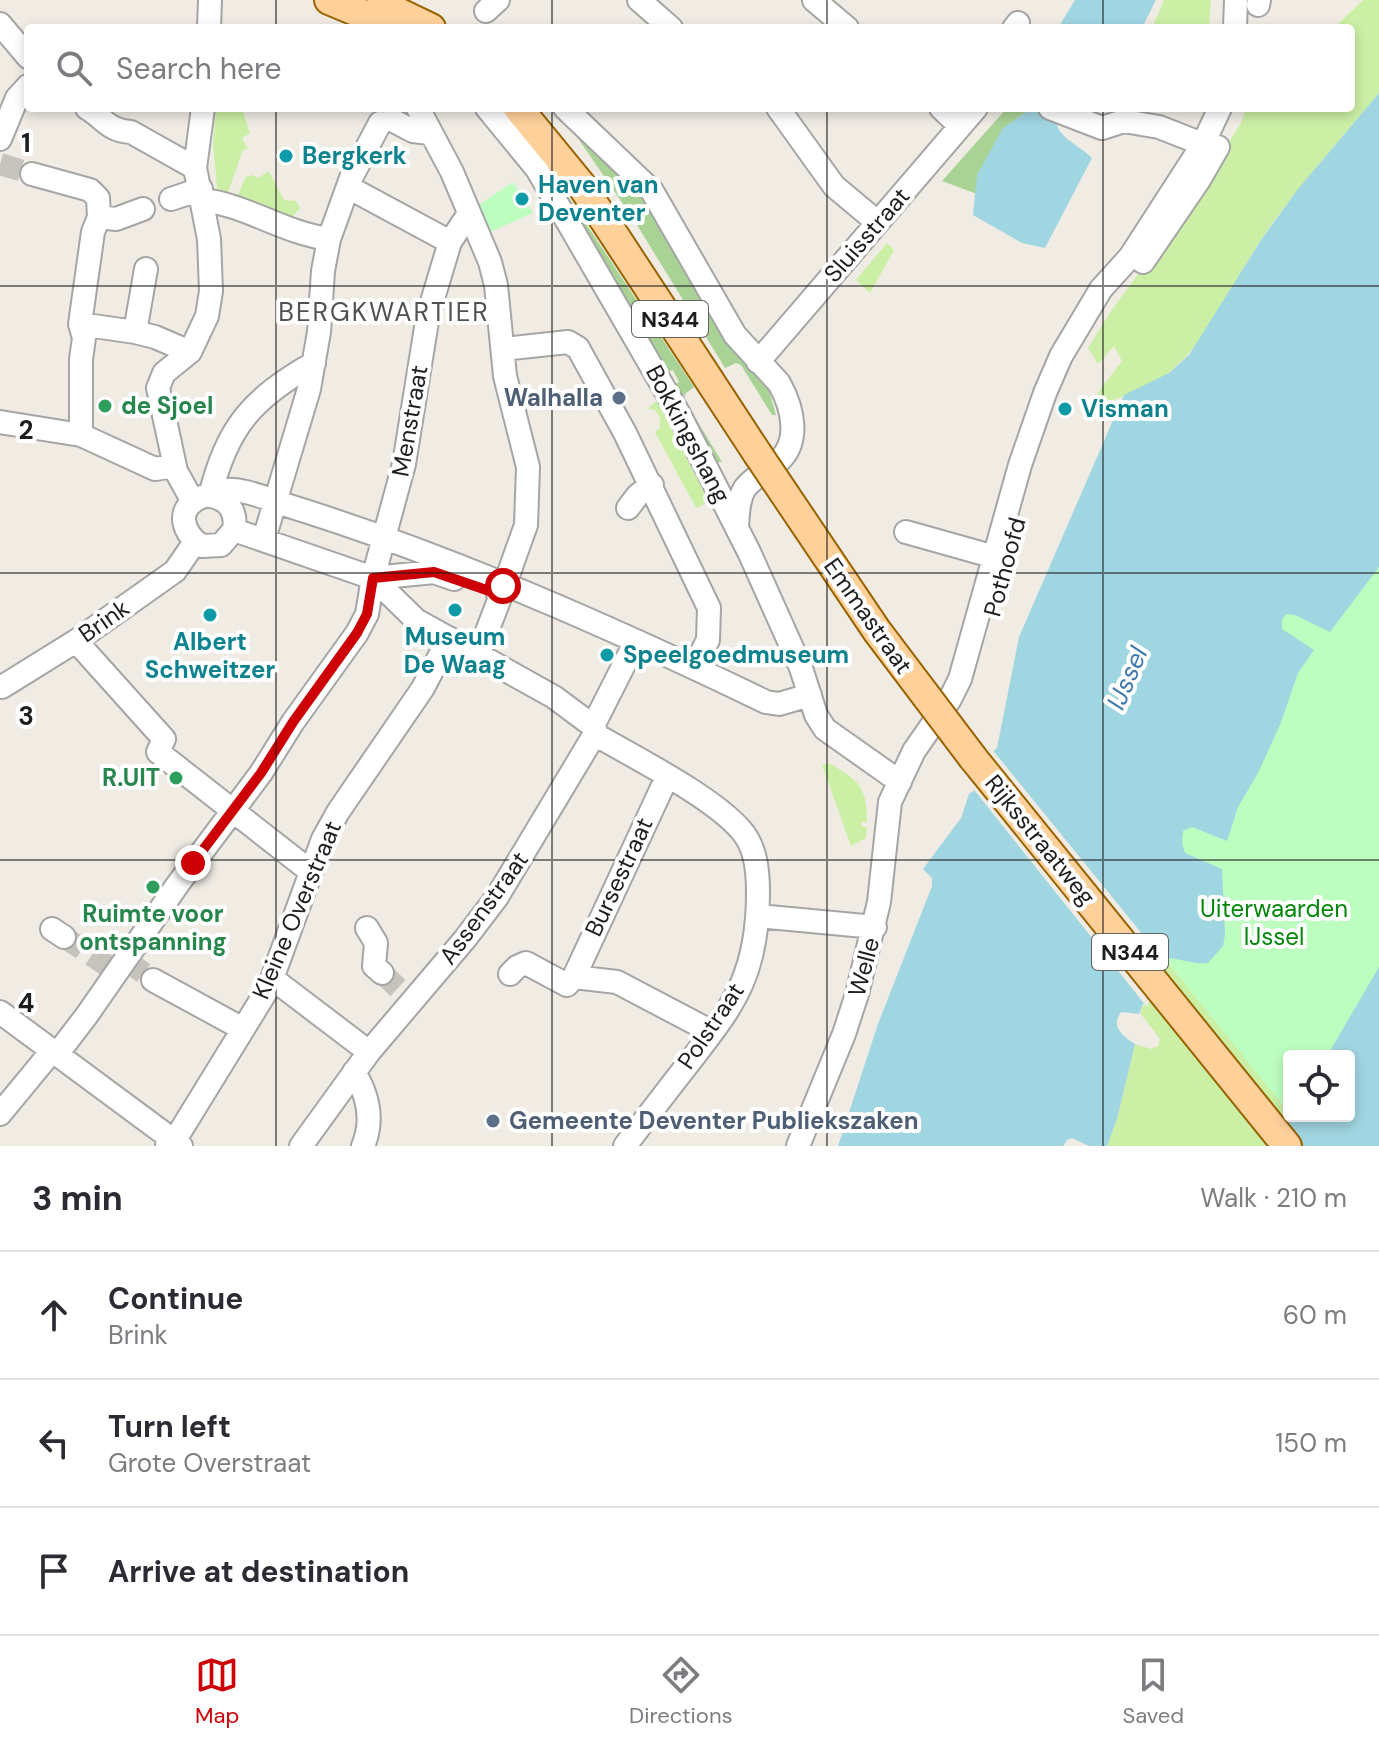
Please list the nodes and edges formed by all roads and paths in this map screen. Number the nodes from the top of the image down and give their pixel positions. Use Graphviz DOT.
graph roads {
  1 [pos="210,0"];
  2 [pos="329,0"];
  3 [pos="372,0"];
  4 [pos="639,0"];
  5 [pos="814,0"];
  6 [pos="1251,1"];
  7 [pos="0,24"];
  8 [pos="209,24"];
  9 [pos="386,24"];
  10 [pos="423,24"];
  11 [pos="666,24"];
  12 [pos="842,24"];
  13 [pos="1237,24"];
  14 [pos="1249,24"];
  15 [pos="24,52"];
  16 [pos="24,90"];
  17 [pos="94,112"];
  18 [pos="203,112"];
  19 [pos="420,112"];
  20 [pos="499,112"];
  21 [pos="500,112"];
  22 [pos="539,112"];
  23 [pos="569,112"];
  24 [pos="781,112"];
  25 [pos="946,112"];
  26 [pos="972,112"];
  27 [pos="1070,112"];
  28 [pos="1219,112"];
  29 [pos="1232,112"];
  30 [pos="1107,118"];
  31 [pos="960,126"];
  32 [pos="430,133"];
  33 [pos="0,139"];
  34 [pos="1210,147"];
  35 [pos="32,174"];
  36 [pos="200,185"];
  37 [pos="582,186"];
  38 [pos="348,187"];
  39 [pos="171,199"];
  40 [pos="143,209"];
  41 [pos="468,215"];
  42 [pos="877,222"];
  43 [pos="96,225"];
  44 [pos="329,239"];
  45 [pos="450,242"];
  46 [pos="146,269"];
  47 [pos="80,324"];
  48 [pos="135,332"];
  49 [pos="503,349"];
  50 [pos="190,352"];
  51 [pos="758,362"];
  52 [pos="314,363"];
  53 [pos="0,422"];
  54 [pos="1034,425"];
  55 [pos="81,435"];
  56 [pos="786,451"];
  57 [pos="175,466"];
  58 [pos="652,485"];
  59 [pos="723,497"];
  60 [pos="202,499"];
  61 [pos="275,502"];
  62 [pos="628,508"];
  63 [pos="737,527"];
  64 [pos="234,530"];
  65 [pos="906,532"];
  66 [pos="264,539"];
  67 [pos="381,541"];
  68 [pos="195,542"];
  69 [pos="995,557"];
  70 [pos="373,578"];
  71 [pos="502,591"];
  72 [pos="449,638"];
  73 [pos="76,641"];
  74 [pos="636,641"];
  75 [pos="478,655"];
  76 [pos="694,667"];
  77 [pos="1,687"];
  78 [pos="810,695"];
  79 [pos="954,701"];
  80 [pos="594,729"];
  81 [pos="973,758"];
  82 [pos="667,777"];
  83 [pos="900,782"];
  84 [pos="233,812"];
  85 [pos="310,871"];
  86 [pos="758,916"];
  87 [pos="875,927"];
  88 [pos="367,928"];
  89 [pos="510,974"];
  90 [pos="574,977"];
  91 [pos="273,979"];
  92 [pos="153,980"];
  93 [pos="397,987"];
  94 [pos="0,1012"];
  95 [pos="243,1029"];
  96 [pos="712,1032"];
  97 [pos="54,1052"];
  98 [pos="369,1052"];
  99 [pos="354,1072"];
  100 [pos="0,1114"];
  101 [pos="173,1144"];
  102 [pos="301,1146"];
  103 [pos="363,1146"];
  104 [pos="625,1146"];
  105 [pos="798,1146"];
  106 [pos="1287,1146"];
  1 -- 8 [label="street"];
  2 -- 9 [label="main road"];
  3 -- 10 [label="main road"];
  4 -- 11 [label="street"];
  5 -- 12 [label="street"];
  6 -- 13 [label="street"];
  6 -- 14 [label="street"];
  7 -- 15 [label="street"];
  16 -- 33 [label="street"];
  17 -- 36 [label="street"];
  18 -- 36 [label="street"];
  19 -- 32 [label="street"];
  20 -- 59 [label="street, Bokkingshang"];
  21 -- 37 [label="main road, Emmastraat / N344"];
  22 -- 37 [label="main road, Emmastraat / N344"];
  23 -- 51 [label="street"];
  24 -- 42 [label="street"];
  25 -- 31 [label="street"];
  26 -- 31 [label="street, Sluisstraat"];
  27 -- 30 [label="street"];
  28 -- 34 [label="street, Pothoofd"];
  29 -- 34 [label="street, Pothoofd"];
  30 -- 34 [label="street"];
  31 -- 42 [label="street, Sluisstraat"];
  32 -- 38 [label="street"];
  32 -- 41 [label="street"];
  34 -- 54 [label="street, Pothoofd"];
  35 -- 43 [label="street"];
  36 -- 39 [label="street"];
  36 -- 44 [label="street"];
  36 -- 50 [label="street"];
  37 -- 81 [label="main road, Emmastraat / N344, bridge"];
  38 -- 44 [label="street"];
  38 -- 45 [label="street"];
  40 -- 43 [label="street"];
  41 -- 45 [label="street, Menstraat"];
  41 -- 49 [label="street"];
  42 -- 51 [label="street, Sluisstraat"];
  43 -- 47 [label="street"];
  44 -- 52 [label="street"];
  45 -- 67 [label="street, Menstraat"];
  46 -- 48 [label="street"];
  47 -- 48 [label="street"];
  47 -- 55 [label="street"];
  48 -- 50 [label="street"];
  49 -- 58 [label="street"];
  49 -- 71 [label="street"];
  50 -- 57 [label="street"];
  51 -- 56 [label="street"];
  52 -- 60 [label="street"];
  52 -- 61 [label="street"];
  53 -- 55 [label="street"];
  54 -- 69 [label="street, Pothoofd"];
  54 -- 79 [label="street, Pothoofd"];
  55 -- 57 [label="street"];
  56 -- 59 [label="street"];
  56 -- 63 [label="street"];
  57 -- 60 [label="street"];
  58 -- 62 [label="street"];
  58 -- 76 [label="street"];
  59 -- 63 [label="street, Bokkingshang"];
  60 -- 61 [label="street"];
  60 -- 64 [label="street"];
  60 -- 68 [label="street"];
  61 -- 66 [label="street"];
  61 -- 67 [label="street"];
  63 -- 78 [label="street, Bokkingshang"];
  64 -- 66 [label="street"];
  64 -- 68 [label="street"];
  65 -- 69 [label="street"];
  66 -- 70 [label="street"];
  67 -- 70 [label="street"];
  67 -- 71 [label="street"];
  68 -- 73 [label="street, Brink"];
  69 -- 79 [label="street, Pothoofd"];
  70 -- 71 [label="street"];
  70 -- 72 [label="street"];
  70 -- 84 [label="street"];
  71 -- 74 [label="street"];
  71 -- 75 [label="street"];
  72 -- 75 [label="street"];
  72 -- 85 [label="street, Kleine Overstraat"];
  73 -- 77 [label="street, Brink"];
  73 -- 84 [label="street"];
  74 -- 76 [label="street"];
  74 -- 80 [label="street, Assenstraat"];
  75 -- 80 [label="street"];
  76 -- 78 [label="street"];
  78 -- 83 [label="street, Bokkingshang"];
  79 -- 83 [label="street, Welle"];
  80 -- 82 [label="street, Polstraat"];
  80 -- 93 [label="street, Assenstraat"];
  81 -- 106 [label="main road, Rijksstraatweg / N344"];
  82 -- 86 [label="street, Polstraat"];
  82 -- 90 [label="street, Bursestraat"];
  83 -- 87 [label="street, Welle"];
  84 -- 85 [label="street"];
  84 -- 97 [label="street"];
  85 -- 91 [label="street, Kleine Overstraat"];
  86 -- 87 [label="street"];
  86 -- 96 [label="street, Polstraat"];
  87 -- 105 [label="street, Welle"];
  88 -- 93 [label="street"];
  89 -- 90 [label="street"];
  90 -- 96 [label="street"];
  91 -- 95 [label="street, Kleine Overstraat"];
  91 -- 98 [label="street"];
  92 -- 95 [label="street"];
  93 -- 98 [label="street, Assenstraat"];
  94 -- 97 [label="street"];
  95 -- 101 [label="street, Kleine Overstraat"];
  96 -- 104 [label="street, Polstraat"];
  97 -- 100 [label="street"];
  97 -- 101 [label="street"];
  98 -- 99 [label="street, Assenstraat"];
  99 -- 102 [label="street, Assenstraat"];
  99 -- 103 [label="street"];
}
